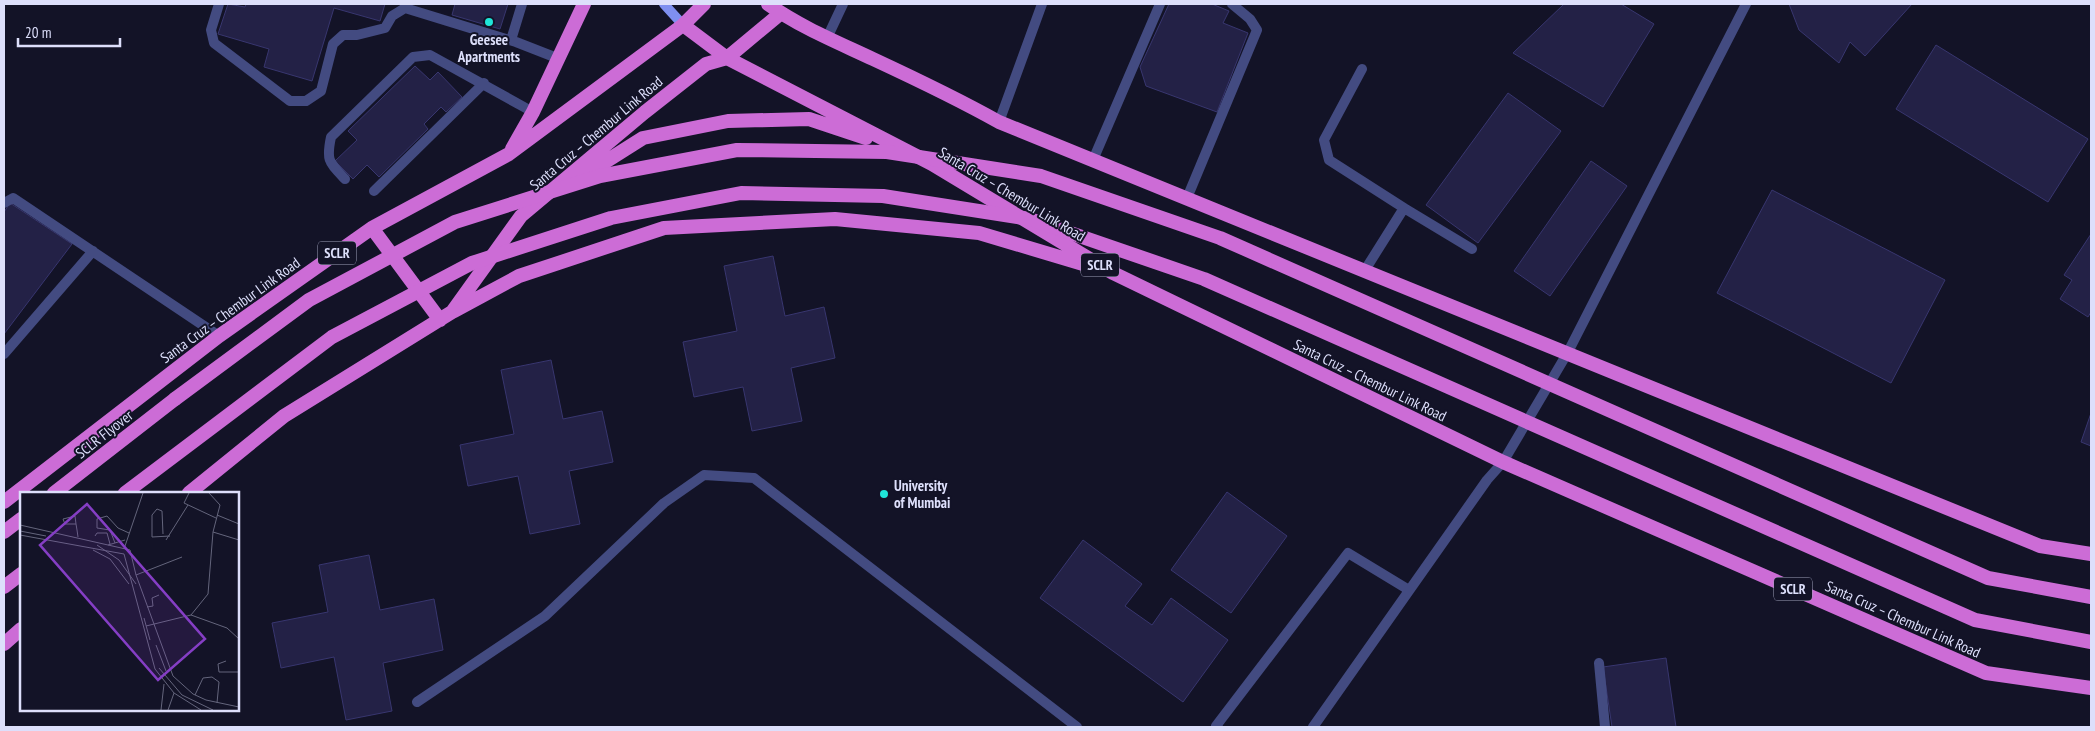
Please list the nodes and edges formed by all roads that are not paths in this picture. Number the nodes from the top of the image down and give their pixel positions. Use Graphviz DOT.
graph roads {
  1 [pos="219,4"];
  2 [pos="522,4"];
  3 [pos="584,4"];
  4 [pos="664,4"];
  5 [pos="704,4"];
  6 [pos="768,4"];
  7 [pos="843,4"];
  8 [pos="1042,4"];
  9 [pos="1160,4"];
  10 [pos="1232,4"];
  11 [pos="1746,4"];
  12 [pos="781,13"];
  13 [pos="683,25"];
  14 [pos="827,38"];
  15 [pos="511,40"];
  16 [pos="557,58"];
  17 [pos="727,58"];
  18 [pos="1362,69"];
  19 [pos="484,83"];
  20 [pos="533,112"];
  21 [pos="999,122"];
  22 [pos="509,154"];
  23 [pos="1093,160"];
  24 [pos="932,164"];
  25 [pos="345,179"];
  26 [pos="374,190"];
  27 [pos="1187,198"];
  28 [pos="4,203"];
  29 [pos="1404,208"];
  30 [pos="521,216"];
  31 [pos="372,228"];
  32 [pos="1472,249"];
  33 [pos="93,251"];
  34 [pos="1365,270"];
  35 [pos="1113,273"];
  36 [pos="446,316"];
  37 [pos="219,336"];
  38 [pos="1568,352"];
  39 [pos="4,354"];
  40 [pos="1503,462"];
  41 [pos="57,492"];
  42 [pos="128,492"];
  43 [pos="190,492"];
  44 [pos="4,502"];
  45 [pos="20,519"];
  46 [pos="4,532"];
  47 [pos="2091,554"];
  48 [pos="20,575"];
  49 [pos="4,587"];
  50 [pos="1409,590"];
  51 [pos="2091,597"];
  52 [pos="20,630"];
  53 [pos="2091,642"];
  54 [pos="4,644"];
  55 [pos="1599,663"];
  56 [pos="2091,688"];
  57 [pos="417,702"];
  58 [pos="1077,727"];
  59 [pos="1218,727"];
  60 [pos="1313,727"];
  61 [pos="1605,727"];
  1 -- 15 [label="street"];
  2 -- 15 [label="street"];
  3 -- 16 [label="highway"];
  4 -- 13 [label="main road"];
  5 -- 13 [label="highway, Santa Cruz – Chembur Link Road / SCLR"];
  6 -- 12 [label="highway"];
  7 -- 14 [label="street"];
  8 -- 21 [label="street"];
  9 -- 23 [label="street"];
  10 -- 27 [label="street"];
  11 -- 38 [label="street"];
  12 -- 14 [label="highway"];
  12 -- 17 [label="highway"];
  13 -- 17 [label="highway"];
  13 -- 22 [label="highway, Santa Cruz – Chembur Link Road / SCLR"];
  14 -- 21 [label="highway"];
  15 -- 16 [label="street"];
  16 -- 20 [label="highway"];
  17 -- 24 [label="highway, Santa Cruz – Chembur Link Road / SCLR"];
  17 -- 30 [label="highway, Santa Cruz – Chembur Link Road"];
  18 -- 29 [label="street"];
  19 -- 20 [label="street"];
  19 -- 25 [label="street"];
  19 -- 26 [label="street"];
  20 -- 22 [label="highway"];
  21 -- 23 [label="highway"];
  22 -- 31 [label="highway, Santa Cruz – Chembur Link Road / SCLR"];
  23 -- 27 [label="highway"];
  24 -- 30 [label="highway"];
  24 -- 35 [label="highway, Santa Cruz – Chembur Link Road / SCLR"];
  27 -- 34 [label="highway"];
  28 -- 33 [label="street"];
  29 -- 32 [label="street"];
  29 -- 34 [label="street"];
  30 -- 36 [label="highway, Santa Cruz – Chembur Link Road"];
  31 -- 36 [label="highway"];
  31 -- 37 [label="highway, Santa Cruz – Chembur Link Road / SCLR"];
  33 -- 37 [label="street"];
  33 -- 39 [label="street"];
  34 -- 38 [label="highway"];
  35 -- 36 [label="highway"];
  35 -- 40 [label="highway, Santa Cruz – Chembur Link Road / SCLR"];
  36 -- 43 [label="highway, Santa Cruz – Chembur Link Road"];
  37 -- 44 [label="highway, Santa Cruz – Chembur Link Road / SCLR"];
  38 -- 40 [label="street"];
  38 -- 47 [label="highway"];
  40 -- 50 [label="street"];
  40 -- 56 [label="highway, Santa Cruz – Chembur Link Road / SCLR"];
  41 -- 51 [label="highway, SCLR Flyover, bridge"];
  42 -- 53 [label="highway, bridge"];
  45 -- 46 [label="highway"];
  48 -- 49 [label="highway"];
  50 -- 59 [label="street"];
  50 -- 60 [label="street"];
  52 -- 54 [label="highway"];
  55 -- 61 [label="street"];
  57 -- 58 [label="street"];
}
